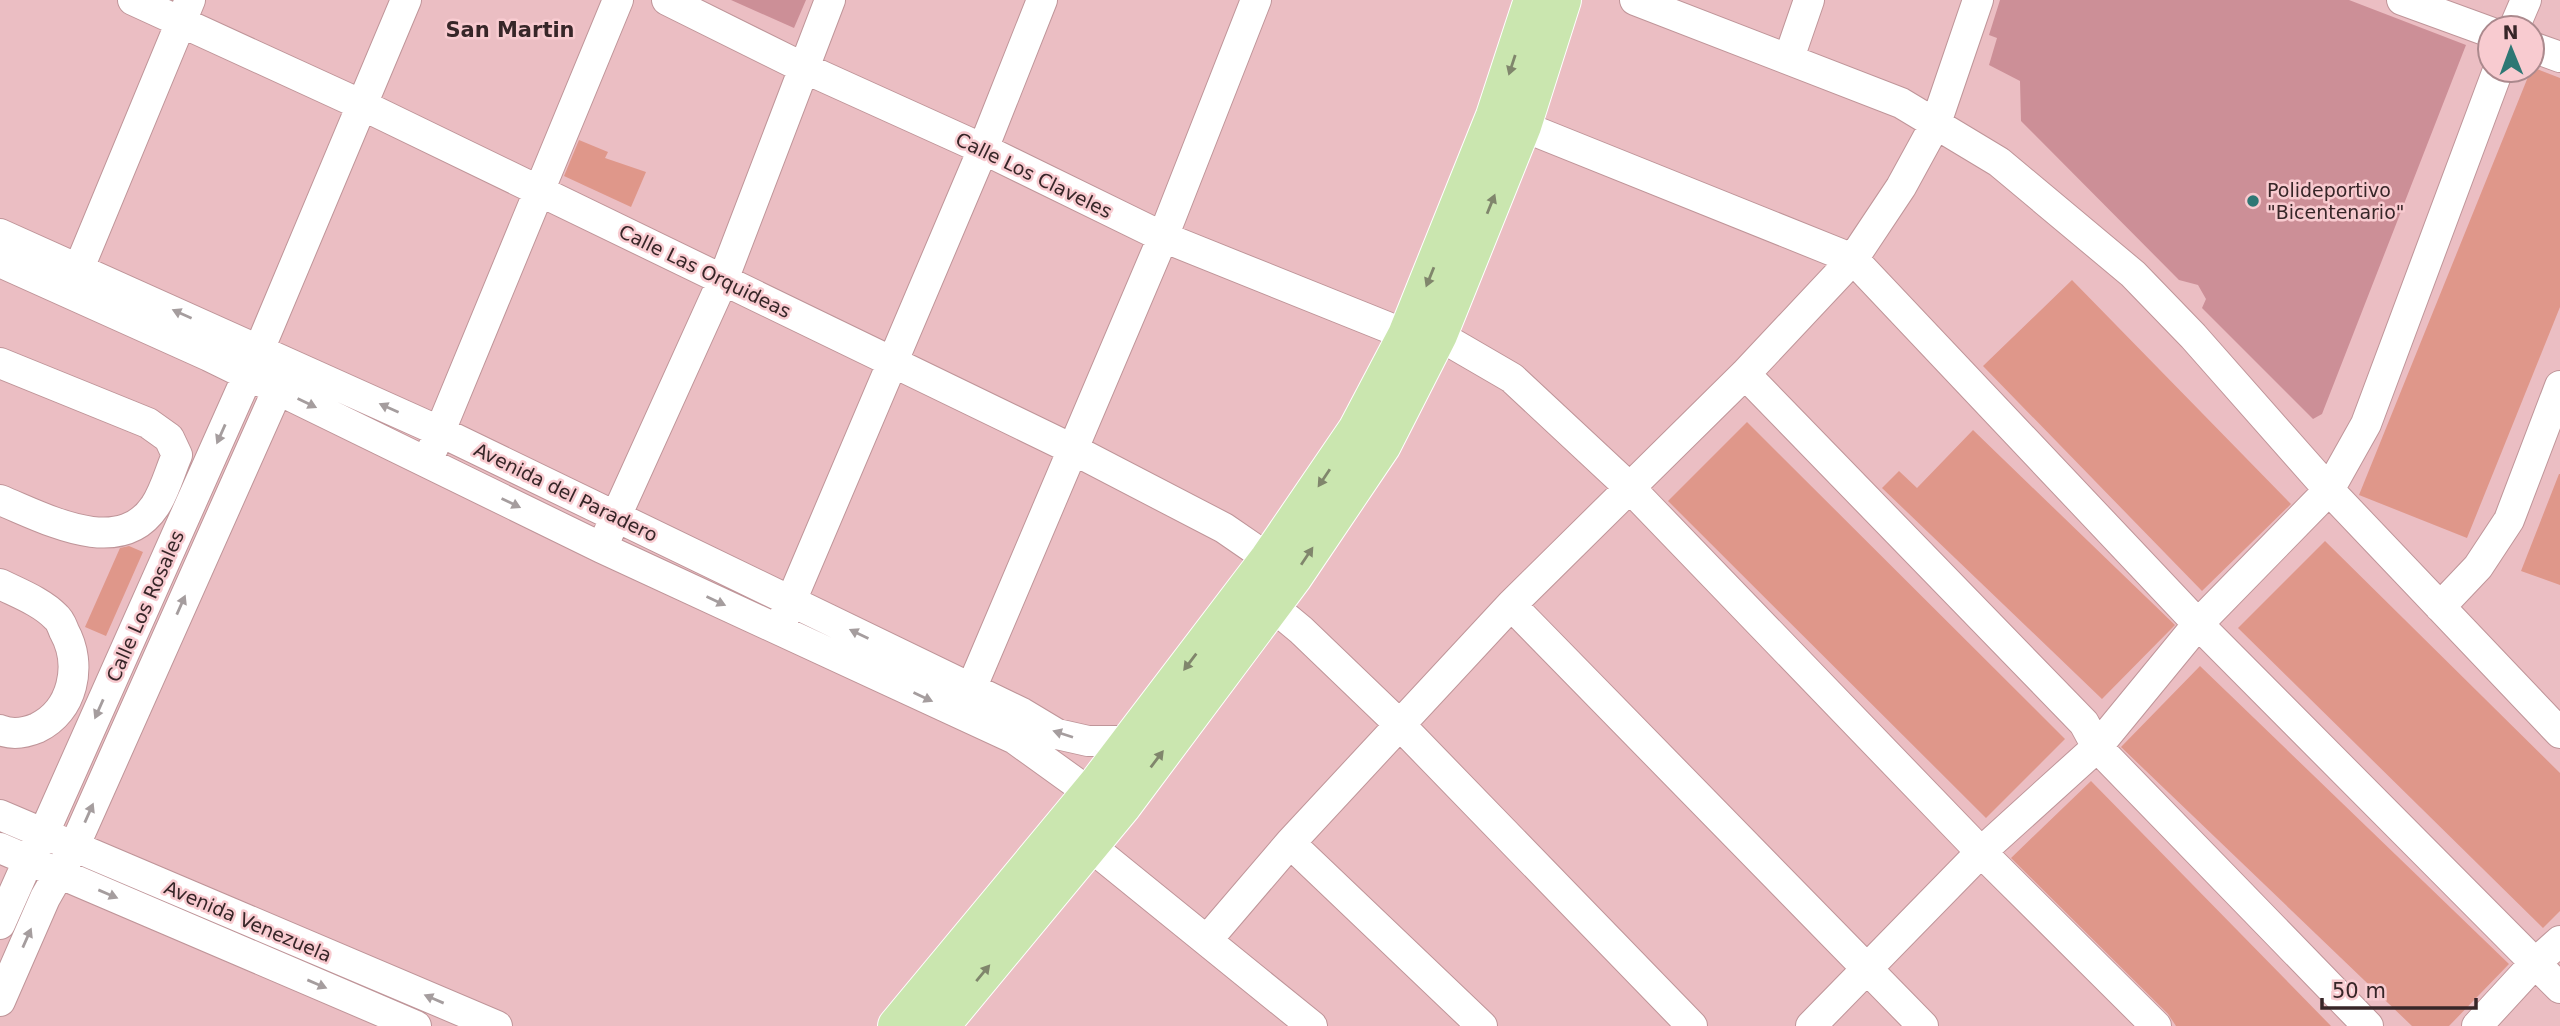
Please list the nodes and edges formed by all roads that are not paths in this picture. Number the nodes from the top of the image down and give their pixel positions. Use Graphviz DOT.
graph roads {
  1 [pos="133,0"];
  2 [pos="406,0"];
  3 [pos="618,0"];
  4 [pos="667,0"];
  5 [pos="830,0"];
  6 [pos="1042,0"];
  7 [pos="1256,0"];
  8 [pos="1533,0"];
  9 [pos="1562,0"];
  10 [pos="1635,0"];
  11 [pos="1809,0"];
  12 [pos="1978,0"];
  13 [pos="2402,0"];
  14 [pos="186,11"];
  15 [pos="2476,27"];
  16 [pos="1789,58"];
  17 [pos="804,68"];
  18 [pos="2493,84"];
  19 [pos="362,105"];
  20 [pos="1936,123"];
  21 [pos="1522,126"];
  22 [pos="983,149"];
  23 [pos="537,191"];
  24 [pos="0,234"];
  25 [pos="1163,237"];
  26 [pos="1853,259"];
  27 [pos="0,262"];
  28 [pos="73,279"];
  29 [pos="723,280"];
  30 [pos="1423,335"];
  31 [pos="891,362"];
  32 [pos="0,363"];
  33 [pos="253,363"];
  34 [pos="1745,374"];
  35 [pos="283,376"];
  36 [pos="2560,386"];
  37 [pos="441,432"];
  38 [pos="1072,449"];
  39 [pos="427,461"];
  40 [pos="1630,488"];
  41 [pos="2329,490"];
  42 [pos="0,500"];
  43 [pos="615,515"];
  44 [pos="602,548"];
  45 [pos="1269,559"];
  46 [pos="0,584"];
  47 [pos="791,601"];
  48 [pos="1511,605"];
  49 [pos="1272,606"];
  50 [pos="2440,607"];
  51 [pos="2198,624"];
  52 [pos="778,629"];
  53 [pos="971,689"];
  54 [pos="1400,725"];
  55 [pos="0,730"];
  56 [pos="2560,733"];
  57 [pos="1130,740"];
  58 [pos="2097,747"];
  59 [pos="1103,795"];
  60 [pos="0,815"];
  61 [pos="43,835"];
  62 [pos="1290,843"];
  63 [pos="1090,845"];
  64 [pos="74,847"];
  65 [pos="0,848"];
  66 [pos="1981,852"];
  67 [pos="28,861"];
  68 [pos="58,873"];
  69 [pos="0,924"];
  70 [pos="1207,940"];
  71 [pos="2560,941"];
  72 [pos="2534,964"];
  73 [pos="1866,968"];
  74 [pos="2560,988"];
  75 [pos="0,1001"];
  76 [pos="416,1026"];
  77 [pos="497,1026"];
  78 [pos="897,1026"];
  79 [pos="940,1026"];
  80 [pos="1312,1026"];
  81 [pos="1482,1026"];
  82 [pos="1692,1026"];
  83 [pos="1811,1026"];
  84 [pos="1923,1026"];
  85 [pos="2156,1026"];
  86 [pos="2368,1026"];
  87 [pos="2477,1026"];
  1 -- 14 [label="street, Calle Las Orquideas"];
  2 -- 19 [label="street, Calle Los Rosales"];
  3 -- 23 [label="street"];
  4 -- 17 [label="street, Calle Los Claveles"];
  5 -- 17 [label="street"];
  6 -- 22 [label="street"];
  7 -- 25 [label="street"];
  8 -- 30 [label="main road, one-way"];
  9 -- 21 [label="main road"];
  10 -- 16 [label="street"];
  11 -- 16 [label="street"];
  12 -- 20 [label="street"];
  13 -- 15 [label="street"];
  14 -- 19 [label="street, Calle Las Orquideas"];
  14 -- 28 [label="street"];
  16 -- 20 [label="street"];
  17 -- 22 [label="street, Calle Los Claveles"];
  17 -- 29 [label="street"];
  18 -- 41 [label="street"];
  19 -- 23 [label="street, Calle Las Orquideas"];
  19 -- 33 [label="street, Calle Los Rosales"];
  20 -- 26 [label="street"];
  20 -- 41 [label="street"];
  21 -- 26 [label="street"];
  30 -- 21 [label="main road, one-way"];
  22 -- 25 [label="street, Calle Los Claveles"];
  22 -- 31 [label="street"];
  23 -- 29 [label="street, Calle Las Orquideas"];
  23 -- 37 [label="street"];
  24 -- 28 [label="street, Avenida del Paradero"];
  25 -- 30 [label="street, Calle Los Claveles"];
  25 -- 38 [label="street"];
  26 -- 34 [label="street"];
  26 -- 51 [label="street"];
  27 -- 28 [label="street, Avenida del Paradero"];
  28 -- 33 [label="street, Avenida del Paradero"];
  29 -- 31 [label="street, Calle Las Orquideas"];
  29 -- 43 [label="street"];
  30 -- 40 [label="street, Calle Los Claveles"];
  30 -- 45 [label="main road, one-way"];
  49 -- 30 [label="main road, one-way"];
  31 -- 38 [label="street, Calle Las Orquideas"];
  31 -- 47 [label="street"];
  32 -- 42 [label="street"];
  33 -- 35 [label="street, Avenida del Paradero"];
  33 -- 61 [label="street, Calle Los Rosales, one-way"];
  34 -- 40 [label="street"];
  34 -- 58 [label="street"];
  37 -- 35 [label="street, Avenida del Paradero, one-way"];
  35 -- 39 [label="street, Avenida del Paradero, one-way"];
  64 -- 35 [label="street, Calle Los Rosales, one-way"];
  36 -- 50 [label="street"];
  37 -- 39 [label="street"];
  37 -- 43 [label="street, Avenida del Paradero"];
  38 -- 45 [label="street, Calle Las Orquideas"];
  38 -- 53 [label="street"];
  39 -- 44 [label="street, Avenida del Paradero, one-way"];
  40 -- 48 [label="street"];
  40 -- 66 [label="street, Calle Los Claveles"];
  41 -- 50 [label="street"];
  41 -- 51 [label="street"];
  43 -- 44 [label="street"];
  43 -- 47 [label="street, Avenida del Paradero"];
  44 -- 52 [label="street, Avenida del Paradero, one-way"];
  45 -- 57 [label="main road, one-way"];
  46 -- 55 [label="street"];
  47 -- 52 [label="street"];
  53 -- 47 [label="street, Avenida del Paradero, one-way"];
  48 -- 54 [label="street"];
  48 -- 73 [label="street"];
  49 -- 54 [label="street"];
  59 -- 49 [label="main road, one-way"];
  50 -- 56 [label="street"];
  51 -- 58 [label="street"];
  51 -- 72 [label="street"];
  52 -- 59 [label="street, Avenida del Paradero, one-way"];
  57 -- 53 [label="street, Avenida del Paradero, one-way"];
  54 -- 62 [label="street"];
  54 -- 82 [label="street"];
  57 -- 59 [label="main road"];
  58 -- 66 [label="street"];
  58 -- 86 [label="street"];
  59 -- 63 [label="main road"];
  59 -- 78 [label="main road"];
  60 -- 61 [label="street, Avenida Venezuela"];
  61 -- 64 [label="street, Avenida Venezuela"];
  61 -- 67 [label="street, Calle Los Rosales"];
  62 -- 70 [label="street"];
  62 -- 81 [label="street"];
  63 -- 70 [label="street"];
  79 -- 63 [label="main road, one-way"];
  64 -- 68 [label="street, Calle Los Rosales"];
  77 -- 64 [label="street, Avenida Venezuela, one-way"];
  65 -- 67 [label="street, Avenida Venezuela"];
  66 -- 73 [label="street"];
  66 -- 85 [label="street, Calle Los Claveles"];
  67 -- 68 [label="street, Avenida Venezuela"];
  67 -- 69 [label="street, Calle Los Rosales"];
  75 -- 68 [label="street, Calle Los Rosales, one-way"];
  68 -- 76 [label="street, Avenida Venezuela, one-way"];
  70 -- 80 [label="street"];
  71 -- 72 [label="street"];
  72 -- 74 [label="street"];
  72 -- 87 [label="street"];
  73 -- 83 [label="street"];
  73 -- 84 [label="street"];
}
